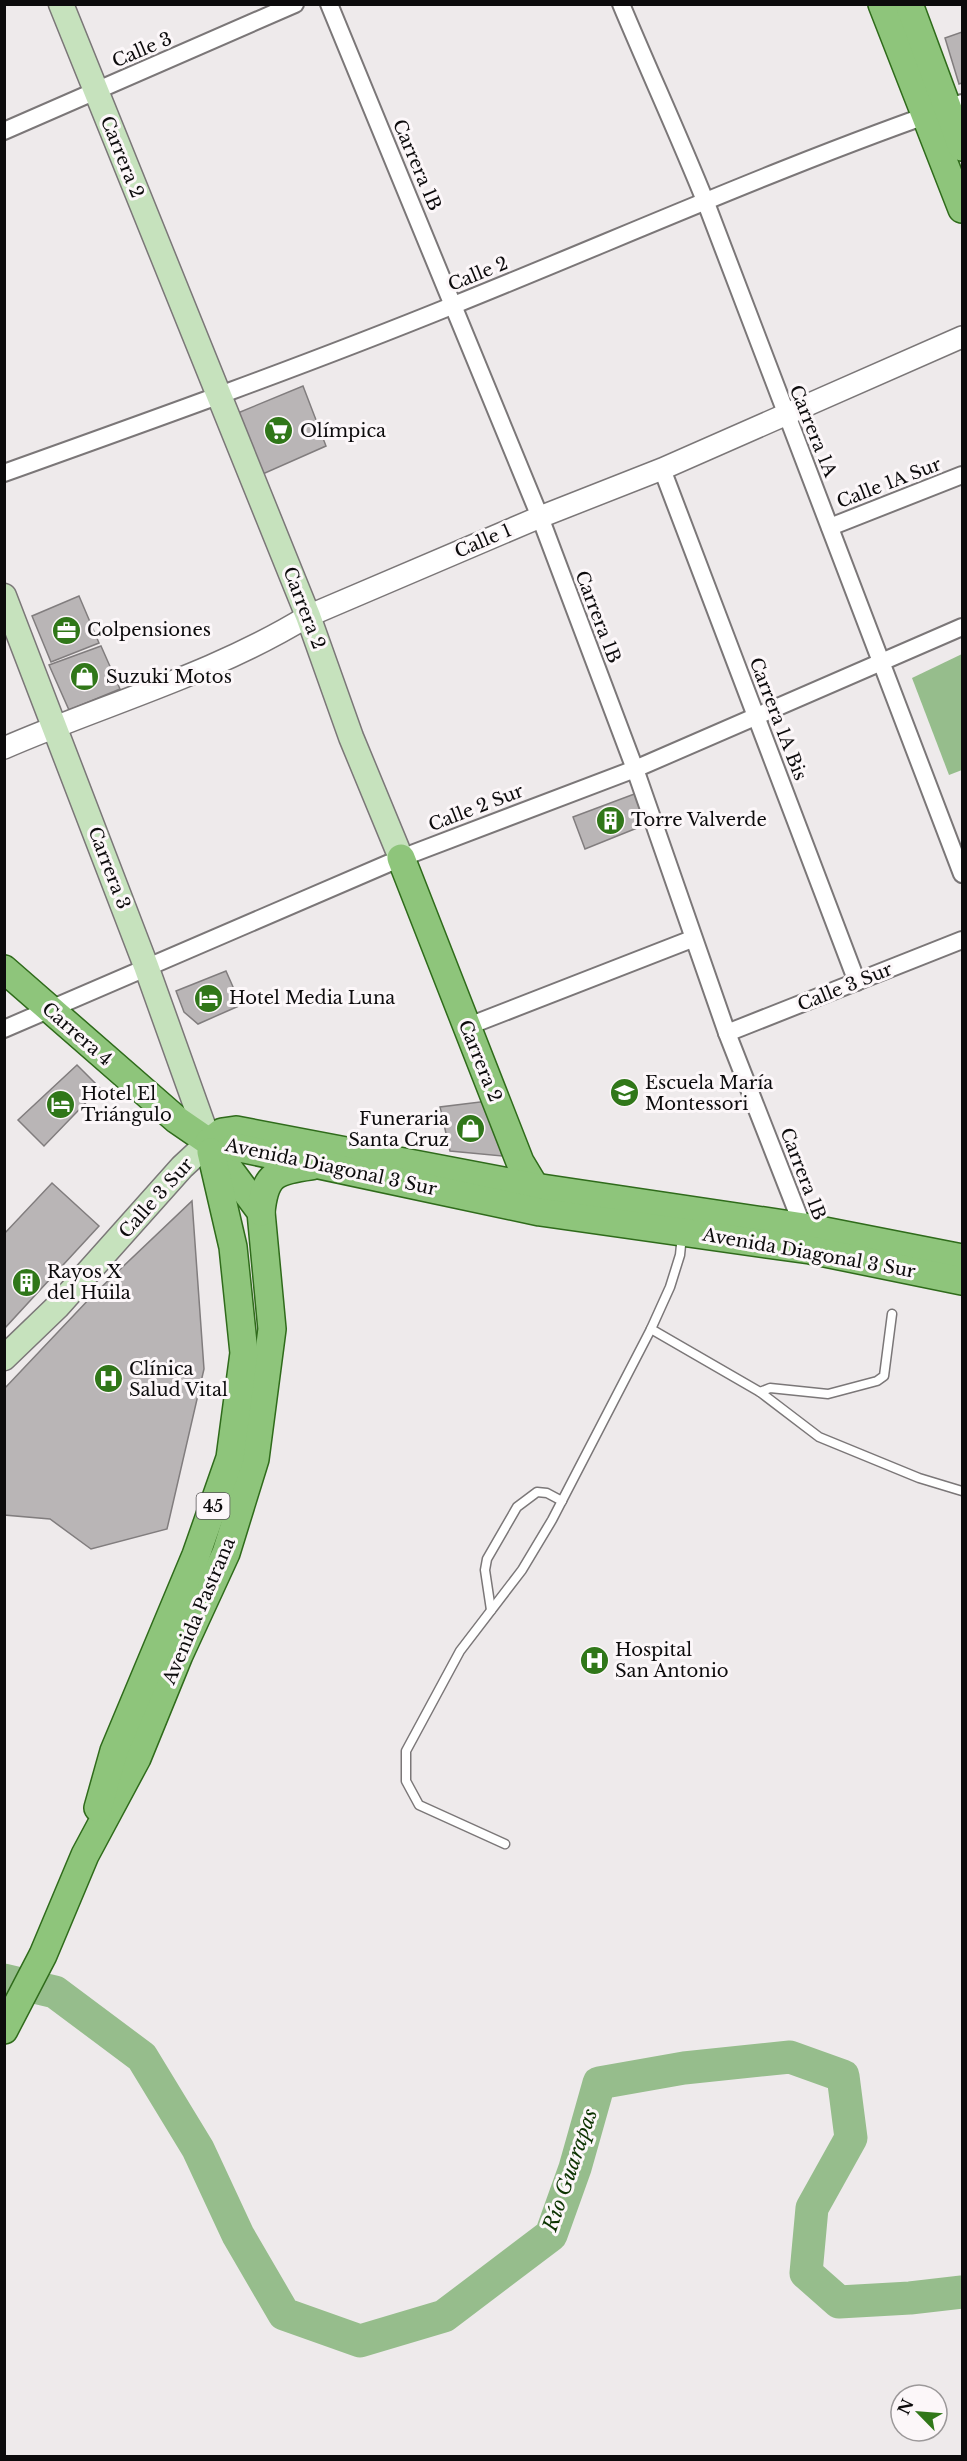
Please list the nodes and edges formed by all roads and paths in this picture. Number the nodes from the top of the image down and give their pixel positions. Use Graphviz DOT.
graph roads {
  1 [pos="61,4"];
  2 [pos="295,4"];
  3 [pos="329,4"];
  4 [pos="621,4"];
  5 [pos="882,4"];
  6 [pos="909,4"];
  7 [pos="96,91"];
  8 [pos="945,109"];
  9 [pos="4,131"];
  10 [pos="963,147"];
  11 [pos="705,201"];
  12 [pos="963,210"];
  13 [pos="454,305"];
  14 [pos="963,337"];
  15 [pos="220,396"];
  16 [pos="785,414"];
  17 [pos="662,469"];
  18 [pos="4,473"];
  19 [pos="963,475"];
  20 [pos="540,517"];
  21 [pos="830,526"];
  22 [pos="4,596"];
  23 [pos="308,616"];
  24 [pos="963,627"];
  25 [pos="880,664"];
  26 [pos="756,715"];
  27 [pos="55,726"];
  28 [pos="4,748"];
  29 [pos="635,770"];
  30 [pos="400,858"];
  31 [pos="963,874"];
  32 [pos="692,939"];
  33 [pos="963,940"];
  34 [pos="146,966"];
  35 [pos="4,969"];
  36 [pos="857,982"];
  37 [pos="47,1009"];
  38 [pos="466,1027"];
  39 [pos="4,1029"];
  40 [pos="727,1034"];
  41 [pos="209,1142"];
  42 [pos="321,1164"];
  43 [pos="538,1199"];
  44 [pos="261,1212"];
  45 [pos="683,1221"];
  46 [pos="807,1239"];
  47 [pos="963,1258"];
  48 [pos="963,1281"];
  49 [pos="892,1314"];
  50 [pos="651,1329"];
  51 [pos="4,1358"];
  52 [pos="760,1392"];
  53 [pos="963,1491"];
  54 [pos="562,1501"];
  55 [pos="491,1610"];
  56 [pos="506,1844"];
  57 [pos="85,1855"];
  58 [pos="6,2025"];
  1 -- 7 [label="main road, Carrera 2"];
  2 -- 7 [label="street, Calle 3"];
  3 -- 13 [label="street, Carrera 1B"];
  4 -- 11 [label="street, Carrera 1A"];
  5 -- 8 [label="main road"];
  6 -- 8 [label="main road"];
  7 -- 9 [label="street, Calle 3"];
  7 -- 15 [label="main road, Carrera 2"];
  8 -- 10 [label="main road"];
  8 -- 11 [label="street, Calle 2"];
  8 -- 12 [label="main road"];
  11 -- 13 [label="street, Calle 2"];
  11 -- 16 [label="street, Carrera 1A"];
  13 -- 15 [label="street, Calle 2"];
  13 -- 20 [label="street, Carrera 1B"];
  14 -- 16 [label="street, Calle 1"];
  15 -- 18 [label="street, Calle 2"];
  15 -- 23 [label="main road, Carrera 2"];
  16 -- 17 [label="street, Calle 1"];
  16 -- 21 [label="street, Carrera 1A"];
  17 -- 20 [label="street, Calle 1"];
  17 -- 26 [label="street, Carrera 1A Bis"];
  19 -- 21 [label="street, Calle 1A Sur"];
  20 -- 23 [label="street, Calle 1"];
  20 -- 29 [label="street, Carrera 1B"];
  21 -- 25 [label="street, Carrera 1A"];
  22 -- 27 [label="main road, Carrera 3"];
  23 -- 27 [label="street, Calle 1"];
  23 -- 30 [label="main road, Carrera 2"];
  24 -- 25 [label="street, Calle 2 Sur"];
  25 -- 26 [label="street, Calle 2 Sur"];
  25 -- 31 [label="street, Carrera 1A"];
  26 -- 29 [label="street, Calle 2 Sur"];
  26 -- 36 [label="street, Carrera 1A Bis"];
  27 -- 28 [label="street, Calle 1"];
  27 -- 34 [label="main road, Carrera 3"];
  29 -- 30 [label="street, Calle 2 Sur"];
  29 -- 32 [label="street, Carrera 1B"];
  30 -- 34 [label="street, Calle 2 Sur"];
  30 -- 38 [label="main road, Carrera 2"];
  32 -- 38 [label="street"];
  32 -- 40 [label="street, Carrera 1B"];
  33 -- 36 [label="street, Calle 3 Sur"];
  34 -- 37 [label="street, Calle 2 Sur"];
  34 -- 41 [label="main road, Carrera 3"];
  35 -- 37 [label="main road, Carrera 4"];
  36 -- 40 [label="street, Calle 3 Sur"];
  37 -- 39 [label="street, Calle 2 Sur"];
  37 -- 41 [label="main road, Carrera 4"];
  38 -- 43 [label="main road, Carrera 2"];
  40 -- 46 [label="street, Carrera 1B"];
  41 -- 42 [label="main road, Avenida Diagonal 3 Sur"];
  41 -- 43 [label="main road, Avenida Diagonal 3 Sur"];
  41 -- 44 [label="main road"];
  41 -- 51 [label="main road, Calle 3 Sur"];
  41 -- 57 [label="main road, Avenida Pastrana / 45"];
  42 -- 43 [label="main road, Avenida Diagonal 3 Sur"];
  42 -- 44 [label="main road"];
  43 -- 45 [label="main road, Avenida Diagonal 3 Sur"];
  44 -- 57 [label="main road, Avenida Pastrana"];
  45 -- 46 [label="main road, Avenida Diagonal 3 Sur"];
  45 -- 50 [label="lane"];
  46 -- 47 [label="main road, Avenida Diagonal 3 Sur"];
  46 -- 48 [label="main road, Avenida Diagonal 3 Sur"];
  49 -- 52 [label="lane"];
  50 -- 52 [label="lane"];
  50 -- 54 [label="lane"];
  52 -- 53 [label="lane"];
  54 -- 55 [label="lane"];
  54 -- 55 [label="lane"];
  55 -- 56 [label="lane"];
  57 -- 58 [label="main road, Avenida Pastrana / 45"];
}
